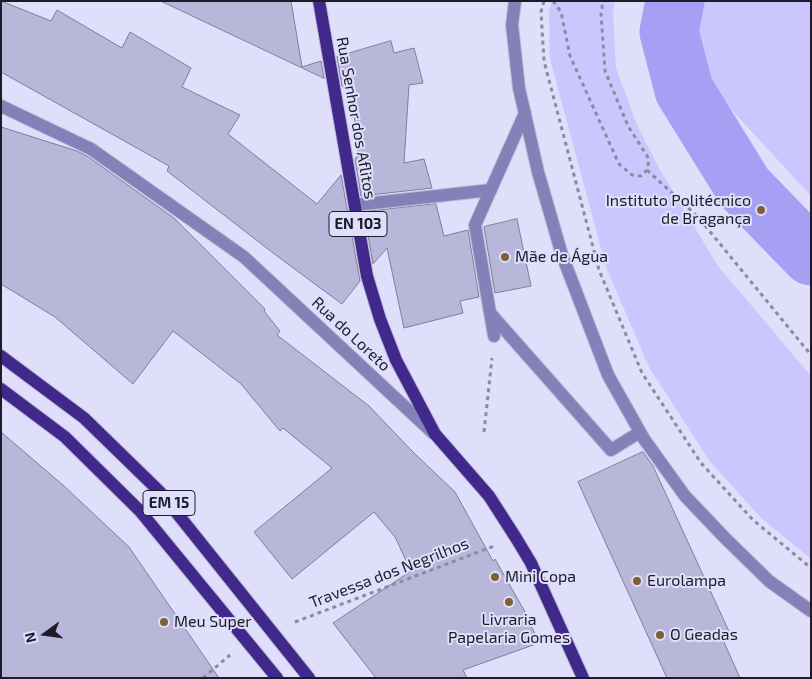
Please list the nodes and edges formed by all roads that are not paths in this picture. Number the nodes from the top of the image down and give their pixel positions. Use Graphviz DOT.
graph roads {
  1 [pos="319,1"];
  2 [pos="515,1"];
  3 [pos="1,106"];
  4 [pos="525,113"];
  5 [pos="491,190"];
  6 [pos="355,205"];
  7 [pos="490,313"];
  8 [pos="494,336"];
  9 [pos="1,356"];
  10 [pos="1,389"];
  11 [pos="640,432"];
  12 [pos="435,434"];
  13 [pos="811,612"];
  14 [pos="277,678"];
  15 [pos="309,678"];
  16 [pos="583,678"];
  1 -- 6 [label="main road, Rua Senhor dos Aflitos / EN 103"];
  2 -- 4 [label="street"];
  3 -- 12 [label="street, Rua do Loreto"];
  4 -- 5 [label="street"];
  4 -- 11 [label="street"];
  5 -- 6 [label="street"];
  5 -- 7 [label="street"];
  6 -- 12 [label="main road, Rua Senhor dos Aflitos / EN 103"];
  7 -- 8 [label="street"];
  7 -- 11 [label="street"];
  9 -- 15 [label="main road, EM 15"];
  10 -- 14 [label="main road, EM 15"];
  11 -- 13 [label="street"];
  12 -- 16 [label="main road, Rua do Loreto / EN 103"];
}
